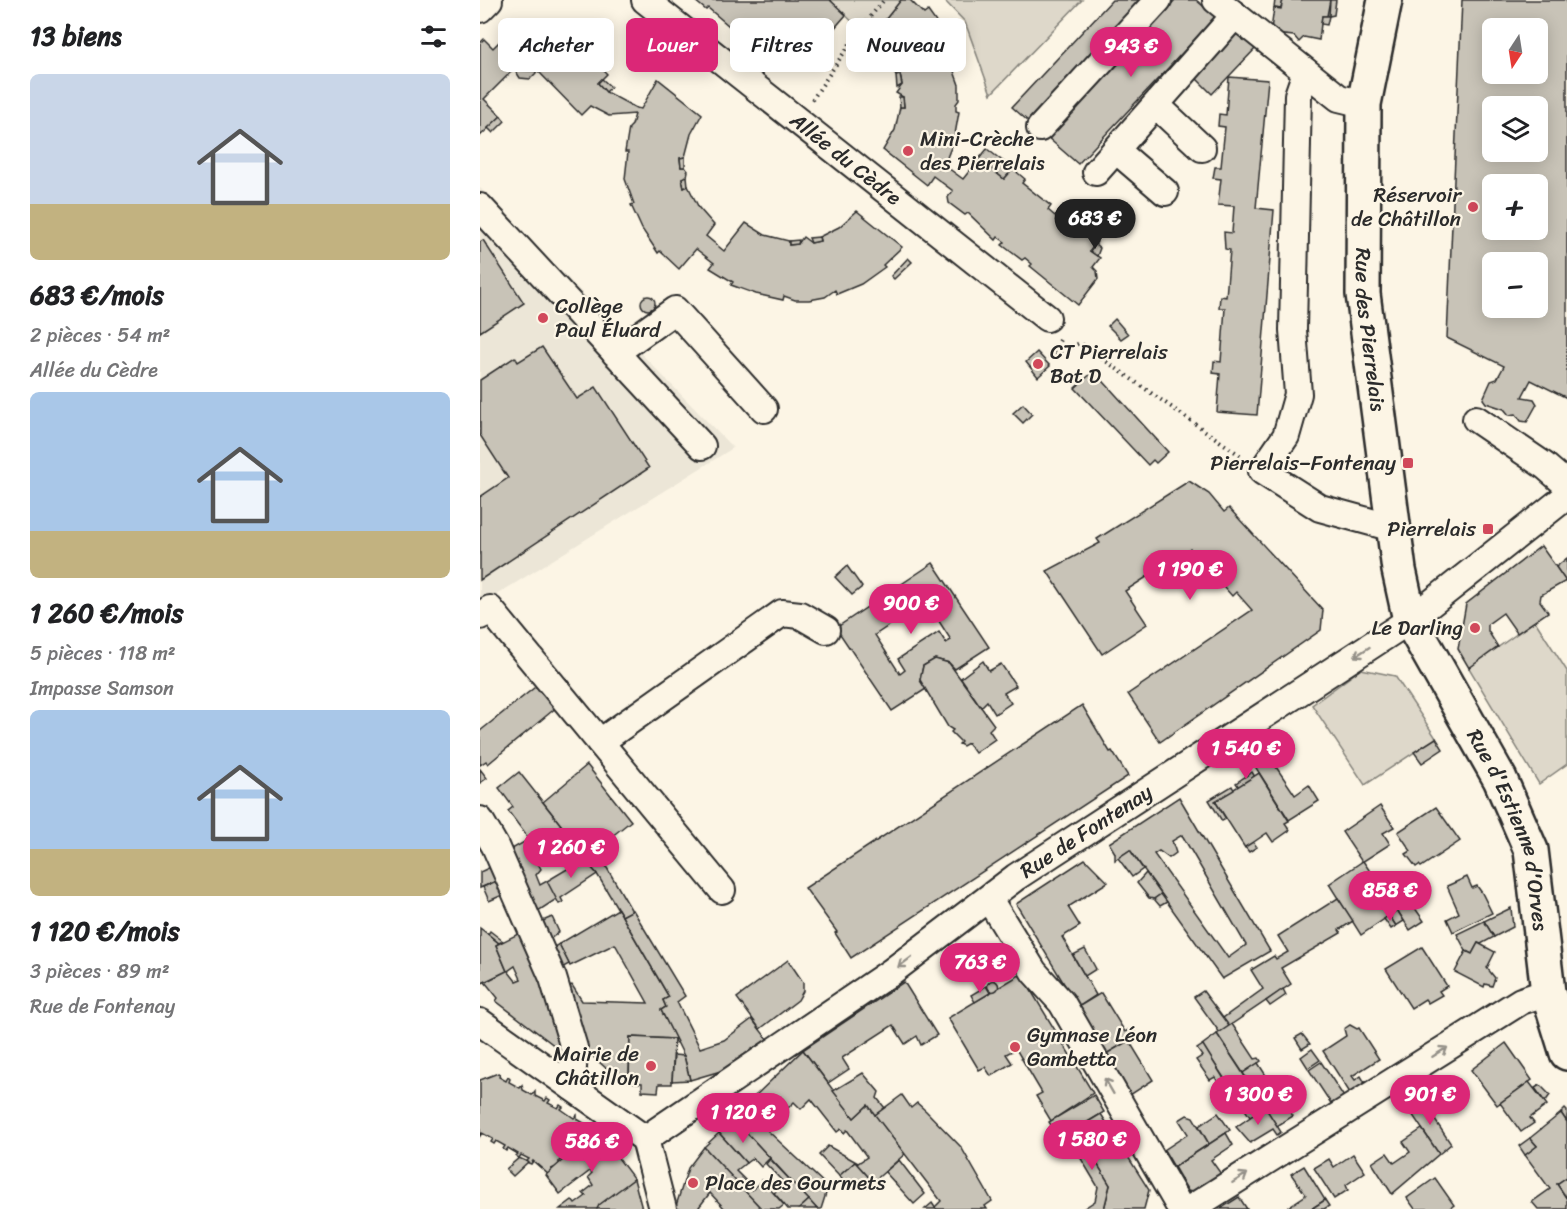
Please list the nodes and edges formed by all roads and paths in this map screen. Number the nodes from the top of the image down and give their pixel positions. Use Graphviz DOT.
graph roads {
  1 [pos="489,0"];
  2 [pos="645,0"];
  3 [pos="884,0"];
  4 [pos="1158,0"];
  5 [pos="1385,0"];
  6 [pos="1225,8"];
  7 [pos="480,9"];
  8 [pos="1306,72"];
  9 [pos="1364,104"];
  10 [pos="1156,105"];
  11 [pos="798,121"];
  12 [pos="1040,128"];
  13 [pos="1202,148"];
  14 [pos="1116,150"];
  15 [pos="1096,172"];
  16 [pos="1166,192"];
  17 [pos="480,207"];
  18 [pos="1047,318"];
  19 [pos="615,353"];
  20 [pos="764,409"];
  21 [pos="1476,419"];
  22 [pos="702,446"];
  23 [pos="1262,471"];
  24 [pos="1567,485"];
  25 [pos="1567,496"];
  26 [pos="1393,528"];
  27 [pos="480,616"];
  28 [pos="1410,620"];
  29 [pos="826,630"];
  30 [pos="600,742"];
  31 [pos="480,820"];
  32 [pos="722,890"];
  33 [pos="989,899"];
  34 [pos="1548,992"];
  35 [pos="481,1024"];
  36 [pos="1567,1053"];
  37 [pos="572,1087"];
  38 [pos="645,1139"];
  39 [pos="663,1209"];
  40 [pos="1181,1209"];
  41 [pos="1190,1209"];
  1 -- 7 [label="street"];
  2 -- 11 [label="street, Allée du Cèdre"];
  3 -- 11 [label="path"];
  4 -- 12 [label="street"];
  5 -- 9 [label="main road, Rue des Pierrelais"];
  6 -- 8 [label="street"];
  6 -- 10 [label="street"];
  8 -- 9 [label="street"];
  8 -- 23 [label="street"];
  9 -- 26 [label="main road, Rue des Pierrelais"];
  10 -- 13 [label="street"];
  10 -- 14 [label="street"];
  11 -- 18 [label="street, Allée du Cèdre"];
  14 -- 15 [label="street"];
  14 -- 16 [label="street"];
  17 -- 19 [label="street"];
  18 -- 23 [label="path"];
  19 -- 20 [label="street"];
  19 -- 22 [label="street"];
  21 -- 24 [label="street"];
  23 -- 26 [label="street"];
  25 -- 28 [label="street, Rue de Fontenay"];
  26 -- 28 [label="main road, Rue des Pierrelais"];
  27 -- 30 [label="street"];
  28 -- 33 [label="street, Rue de Fontenay, one-way"];
  28 -- 34 [label="main road, Rue d'Estienne d'Orves"];
  29 -- 30 [label="street"];
  30 -- 32 [label="street"];
  31 -- 37 [label="street"];
  33 -- 38 [label="street, Rue de Fontenay, one-way"];
  40 -- 33 [label="street, one-way"];
  34 -- 36 [label="main road, Rue d'Estienne d'Orves"];
  41 -- 34 [label="street, one-way"];
  35 -- 37 [label="street"];
  37 -- 38 [label="street"];
  38 -- 39 [label="street"];
}
